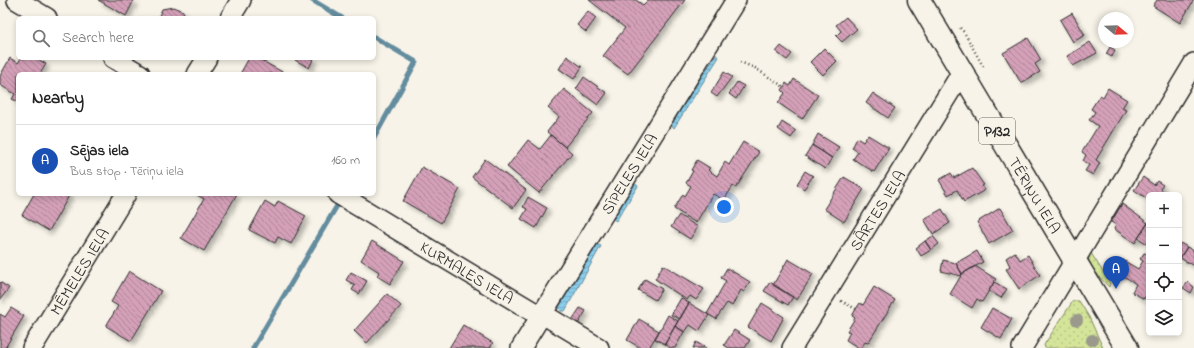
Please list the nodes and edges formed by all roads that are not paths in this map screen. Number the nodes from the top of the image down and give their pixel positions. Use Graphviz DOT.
graph roads {
  1 [pos="17,0"];
  2 [pos="241,0"];
  3 [pos="919,0"];
  4 [pos="731,2"];
  5 [pos="44,16"];
  6 [pos="231,16"];
  7 [pos="116,60"];
  8 [pos="206,60"];
  9 [pos="1194,63"];
  10 [pos="137,72"];
  11 [pos="198,72"];
  12 [pos="962,72"];
  13 [pos="125,196"];
  14 [pos="341,196"];
  15 [pos="1075,261"];
  16 [pos="541,314"];
  17 [pos="32,348"];
  18 [pos="521,348"];
  19 [pos="599,348"];
  20 [pos="792,348"];
  21 [pos="1022,348"];
  22 [pos="1128,348"];
  1 -- 5 [label="street"];
  2 -- 6 [label="street"];
  3 -- 12 [label="main road, TĒRIŅU IELA / P132"];
  4 -- 16 [label="street, SĪPELES IELA"];
  7 -- 10 [label="street"];
  8 -- 11 [label="street"];
  9 -- 15 [label="street"];
  12 -- 15 [label="main road, TĒRIŅU IELA / P132"];
  12 -- 20 [label="street, SĀRTES IELA"];
  13 -- 17 [label="street, MĒMELES IELA"];
  14 -- 16 [label="street, KURMALES IELA"];
  15 -- 21 [label="street"];
  15 -- 22 [label="main road, TĒRIŅU IELA / P132"];
  16 -- 18 [label="street, SĪPELES IELA"];
  16 -- 19 [label="street, KURMALES IELA"];
}
